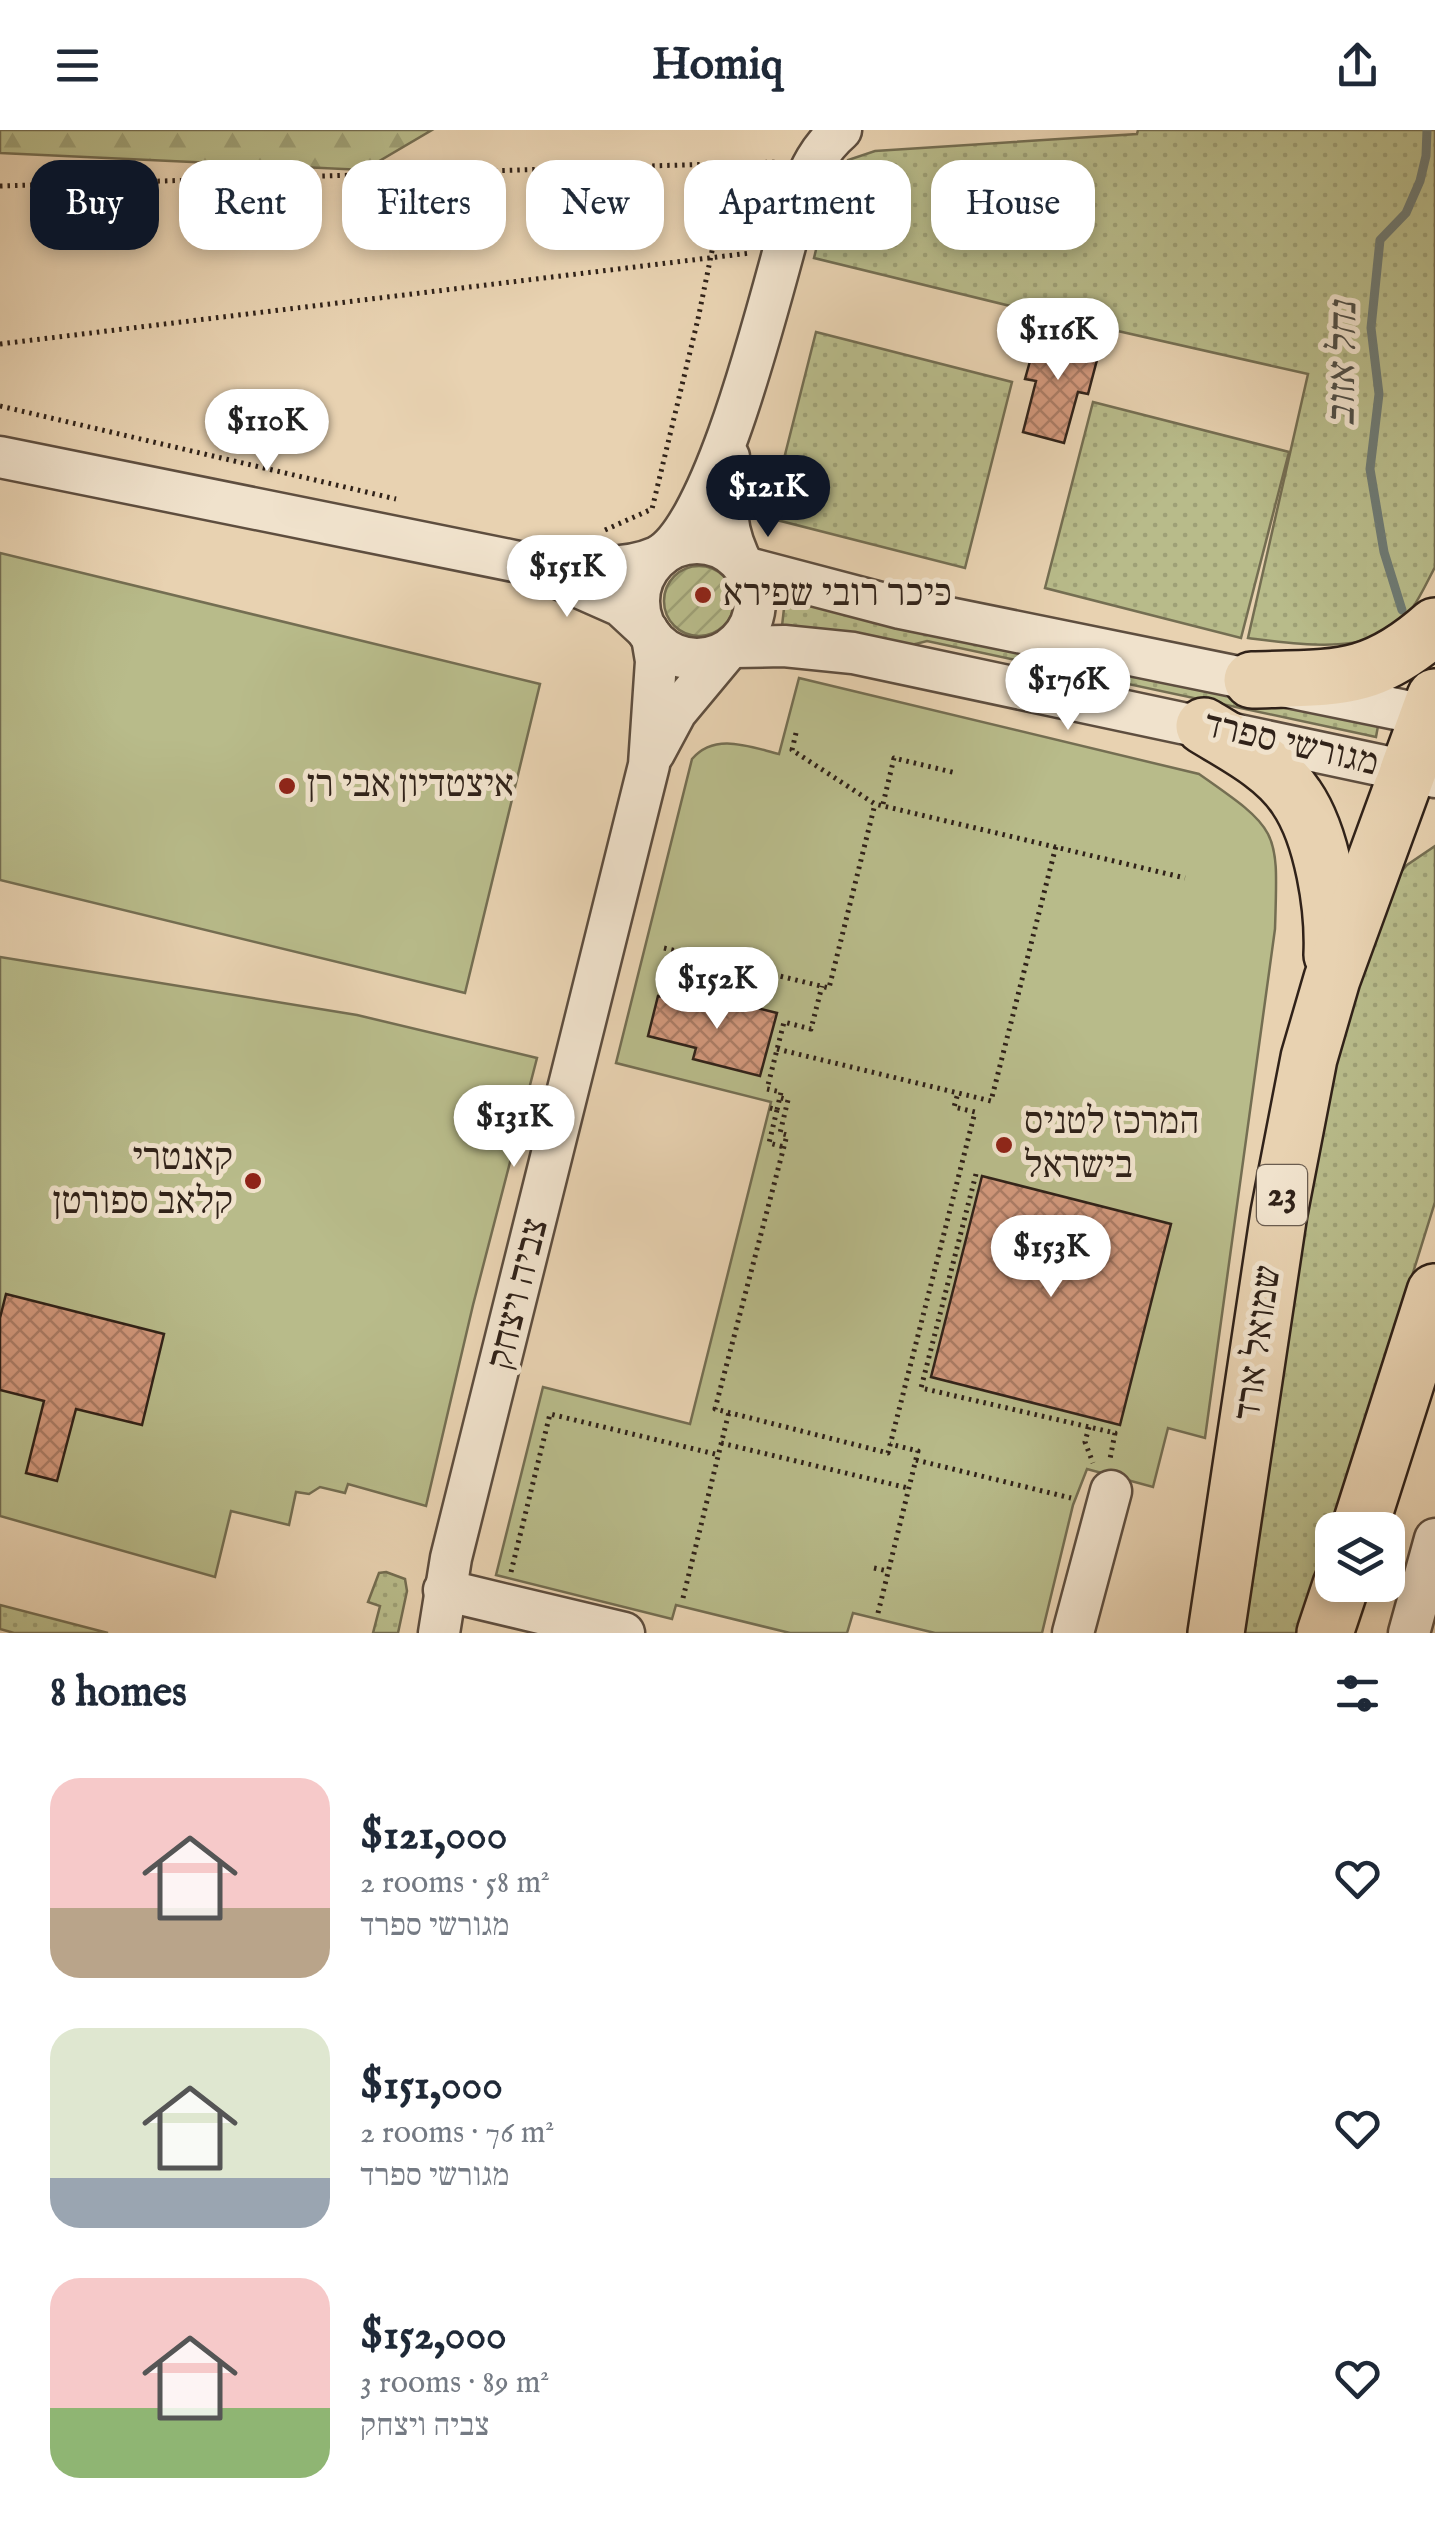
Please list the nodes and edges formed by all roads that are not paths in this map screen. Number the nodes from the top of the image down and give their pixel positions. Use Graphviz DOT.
graph roads {
  1 [pos="841,130"];
  2 [pos="732,425"];
  3 [pos="0,457"];
  4 [pos="660,556"];
  5 [pos="519,562"];
  6 [pos="744,567"];
  7 [pos="1435,626"];
  8 [pos="650,634"];
  9 [pos="730,649"];
  10 [pos="1252,680"];
  11 [pos="1433,712"];
  12 [pos="1204,726"];
  13 [pos="648,765"];
  14 [pos="1420,774"];
  15 [pos="1435,823"];
  16 [pos="1367,884"];
  17 [pos="1332,978"];
  18 [pos="1435,1292"];
  19 [pos="1111,1491"];
  20 [pos="1364,1512"];
  21 [pos="1435,1539"];
  22 [pos="444,1590"];
  23 [pos="1336,1602"];
  24 [pos="429,1633"];
  25 [pos="439,1633"];
  26 [pos="624,1633"];
  27 [pos="1073,1633"];
  28 [pos="1216,1633"];
  29 [pos="1326,1633"];
  30 [pos="1408,1633"];
  1 -- 2 [label="street"];
  2 -- 4 [label="street"];
  2 -- 6 [label="street"];
  3 -- 5 [label="street"];
  4 -- 5 [label="street"];
  4 -- 6 [label="street"];
  4 -- 8 [label="street"];
  5 -- 8 [label="street"];
  6 -- 9 [label="street"];
  6 -- 10 [label="street, מגורשי ספרד"];
  7 -- 10 [label="highway"];
  8 -- 9 [label="street"];
  8 -- 13 [label="street, צביה ויצחק"];
  9 -- 12 [label="street, מגורשי ספרד"];
  9 -- 13 [label="street, צביה ויצחק"];
  10 -- 11 [label="street, מגורשי ספרד"];
  11 -- 14 [label="highway, 23"];
  12 -- 14 [label="street, מגורשי ספרד"];
  12 -- 17 [label="highway"];
  13 -- 22 [label="street, צביה ויצחק"];
  14 -- 16 [label="highway, שמואל ארד / 23"];
  15 -- 16 [label="highway"];
  16 -- 17 [label="highway, שמואל ארד / 23"];
  17 -- 28 [label="highway, שמואל ארד / 23"];
  18 -- 20 [label="highway"];
  19 -- 27 [label="street"];
  21 -- 30 [label="street"];
  22 -- 24 [label="street, צביה ויצחק"];
  22 -- 25 [label="street, צביה ויצחק"];
  22 -- 26 [label="street"];
  23 -- 29 [label="highway"];
}
